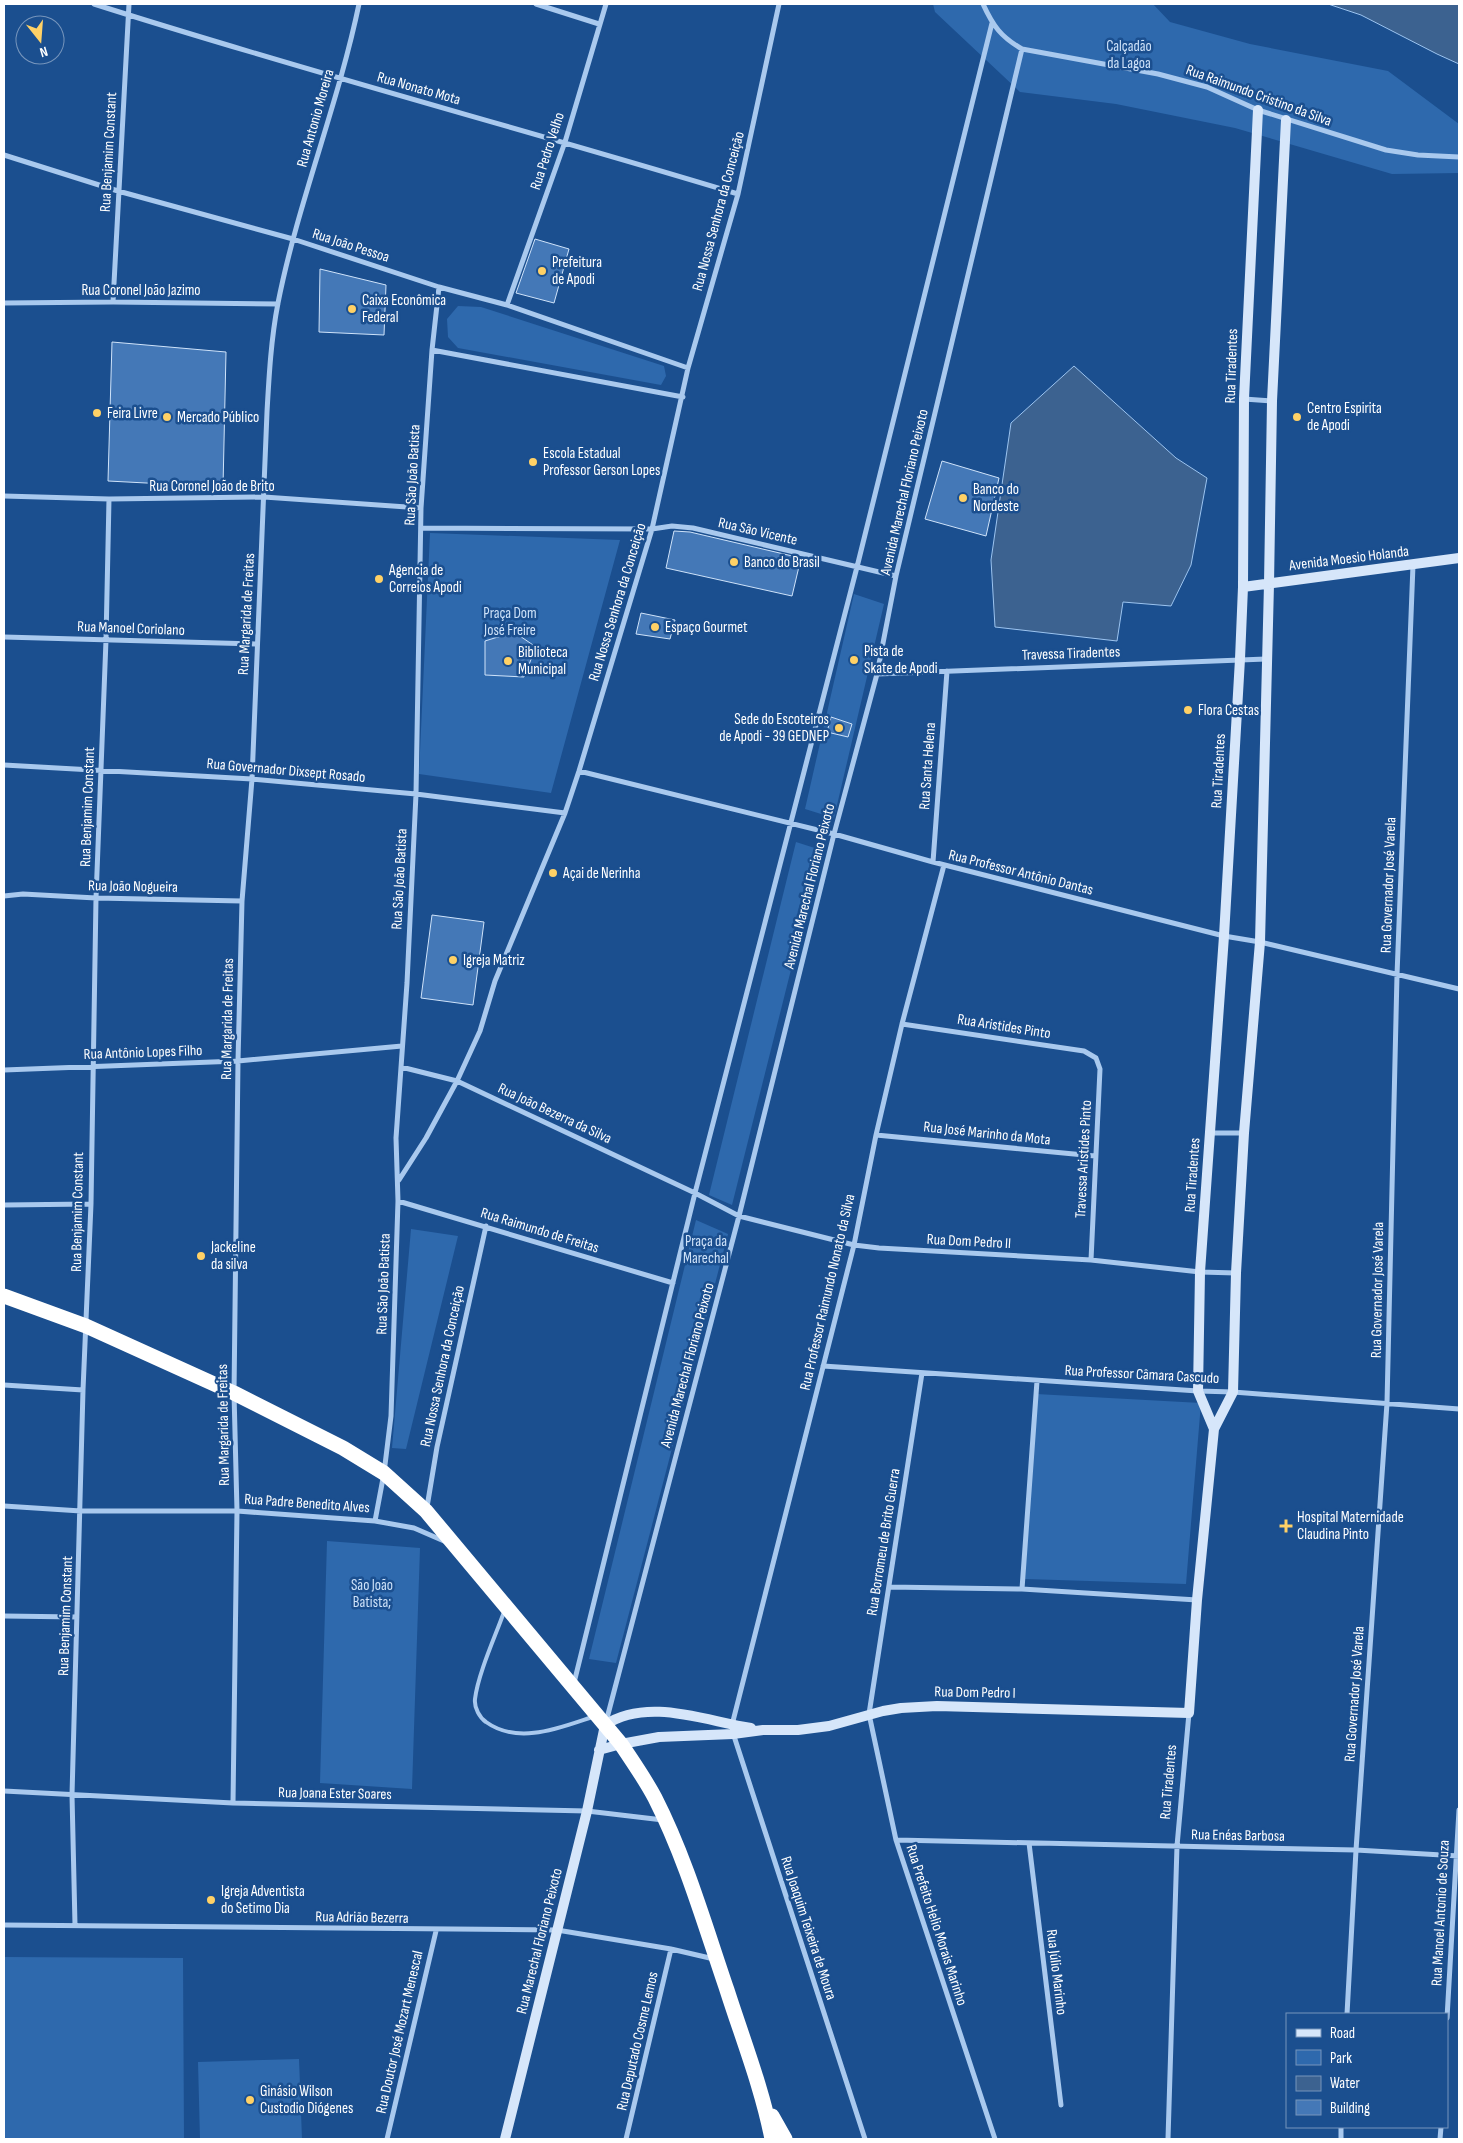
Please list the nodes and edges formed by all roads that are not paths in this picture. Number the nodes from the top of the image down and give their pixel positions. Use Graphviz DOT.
graph roads {
  1 [pos="94,4"];
  2 [pos="129,4"];
  3 [pos="358,4"];
  4 [pos="536,4"];
  5 [pos="606,4"];
  6 [pos="779,4"];
  7 [pos="983,4"];
  8 [pos="129,15"];
  9 [pos="992,23"];
  10 [pos="599,24"];
  11 [pos="1022,49"];
  12 [pos="340,78"];
  13 [pos="1258,110"];
  14 [pos="1286,120"];
  15 [pos="565,142"];
  16 [pos="4,155"];
  17 [pos="1459,157"];
  18 [pos="118,191"];
  19 [pos="738,194"];
  20 [pos="293,239"];
  21 [pos="439,287"];
  22 [pos="114,302"];
  23 [pos="4,303"];
  24 [pos="278,304"];
  25 [pos="507,305"];
  26 [pos="432,350"];
  27 [pos="688,368"];
  28 [pos="683,397"];
  29 [pos="1244,399"];
  30 [pos="1272,401"];
  31 [pos="4,496"];
  32 [pos="264,497"];
  33 [pos="109,499"];
  34 [pos="421,508"];
  35 [pos="421,528"];
  36 [pos="652,529"];
  37 [pos="1459,558"];
  38 [pos="1413,566"];
  39 [pos="857,567"];
  40 [pos="896,576"];
  41 [pos="1269,584"];
  42 [pos="1243,587"];
  43 [pos="4,637"];
  44 [pos="106,640"];
  45 [pos="257,644"];
  46 [pos="1240,659"];
  47 [pos="1266,659"];
  48 [pos="947,671"];
  49 [pos="877,674"];
  50 [pos="4,765"];
  51 [pos="101,769"];
  52 [pos="579,771"];
  53 [pos="252,778"];
  54 [pos="416,794"];
  55 [pos="565,812"];
  56 [pos="791,824"];
  57 [pos="834,834"];
  58 [pos="932,862"];
  59 [pos="944,865"];
  60 [pos="4,895"];
  61 [pos="96,898"];
  62 [pos="242,901"];
  63 [pos="1224,936"];
  64 [pos="1260,942"];
  65 [pos="1397,975"];
  66 [pos="1459,989"];
  67 [pos="902,1024"];
  68 [pos="402,1046"];
  69 [pos="238,1060"];
  70 [pos="1098,1061"];
  71 [pos="92,1066"];
  72 [pos="401,1067"];
  73 [pos="4,1070"];
  74 [pos="457,1081"];
  75 [pos="1210,1133"];
  76 [pos="1244,1133"];
  77 [pos="876,1135"];
  78 [pos="1095,1156"];
  79 [pos="399,1180"];
  80 [pos="694,1193"];
  81 [pos="398,1201"];
  82 [pos="91,1204"];
  83 [pos="4,1205"];
  84 [pos="739,1216"];
  85 [pos="486,1226"];
  86 [pos="854,1245"];
  87 [pos="1090,1260"];
  88 [pos="1200,1272"];
  89 [pos="1236,1272"];
  90 [pos="673,1283"];
  91 [pos="4,1296"];
  92 [pos="86,1326"];
  93 [pos="823,1366"];
  94 [pos="922,1373"];
  95 [pos="1037,1381"];
  96 [pos="4,1385"];
  97 [pos="83,1390"];
  98 [pos="1198,1392"];
  99 [pos="1233,1392"];
  100 [pos="234,1393"];
  101 [pos="1387,1403"];
  102 [pos="1459,1409"];
  103 [pos="1214,1429"];
  104 [pos="384,1473"];
  105 [pos="4,1506"];
  106 [pos="81,1511"];
  107 [pos="236,1511"];
  108 [pos="426,1511"];
  109 [pos="374,1521"];
  110 [pos="454,1546"];
  111 [pos="889,1587"];
  112 [pos="1022,1589"];
  113 [pos="1197,1600"];
  114 [pos="506,1608"];
  115 [pos="4,1616"];
  116 [pos="77,1617"];
  117 [pos="573,1688"];
  118 [pos="1189,1713"];
  119 [pos="869,1714"];
  120 [pos="601,1721"];
  121 [pos="732,1729"];
  122 [pos="620,1744"];
  123 [pos="599,1750"];
  124 [pos="4,1791"];
  125 [pos="72,1795"];
  126 [pos="233,1803"];
  127 [pos="1459,1810"];
  128 [pos="587,1812"];
  129 [pos="666,1821"];
  130 [pos="896,1840"];
  131 [pos="1029,1843"];
  132 [pos="1177,1846"];
  133 [pos="1356,1850"];
  134 [pos="1457,1856"];
  135 [pos="4,1925"];
  136 [pos="76,1925"];
  137 [pos="557,1930"];
  138 [pos="436,1931"];
  139 [pos="671,1950"];
  140 [pos="717,1960"];
  141 [pos="1347,2013"];
  142 [pos="1447,2013"];
  143 [pos="1061,2105"];
  144 [pos="766,2106"];
  145 [pos="387,2139"];
  146 [pos="505,2139"];
  147 [pos="626,2139"];
  148 [pos="772,2139"];
  149 [pos="785,2139"];
  150 [pos="865,2139"];
  151 [pos="995,2139"];
  152 [pos="1168,2139"];
  1 -- 8 [label="street, Rua Nonato Mota"];
  2 -- 8 [label="street, Rua Benjamim Constant"];
  3 -- 12 [label="street, Rua Antonio Moreira"];
  4 -- 10 [label="street"];
  5 -- 10 [label="street, Rua Pedro Velho"];
  6 -- 19 [label="street, Rua Nossa Senhora da Conceição"];
  7 -- 9 [label="street, Rua Raimundo Cristino da Silva"];
  8 -- 12 [label="street, Rua Nonato Mota"];
  8 -- 18 [label="street, Rua Benjamim Constant"];
  9 -- 11 [label="street, Rua Raimundo Cristino da Silva"];
  9 -- 39 [label="street, Avenida Marechal Floriano Peixoto"];
  10 -- 15 [label="street, Rua Pedro Velho"];
  11 -- 13 [label="street, Rua Raimundo Cristino da Silva"];
  11 -- 40 [label="street, Avenida Marechal Floriano Peixoto"];
  12 -- 15 [label="street, Rua Nonato Mota"];
  12 -- 20 [label="street, Rua Antonio Moreira"];
  13 -- 14 [label="street, Rua Raimundo Cristino da Silva"];
  13 -- 29 [label="street, Rua Tiradentes"];
  14 -- 17 [label="street, Rua Raimundo Cristino da Silva"];
  14 -- 30 [label="street, Rua Tiradentes"];
  15 -- 19 [label="street, Rua Nonato Mota"];
  15 -- 25 [label="street, Rua Pedro Velho"];
  16 -- 18 [label="street, Rua João Pessoa"];
  18 -- 20 [label="street, Rua João Pessoa"];
  18 -- 22 [label="street, Rua Benjamim Constant"];
  19 -- 27 [label="street, Rua Nossa Senhora da Conceição"];
  20 -- 21 [label="street, Rua João Pessoa"];
  20 -- 24 [label="street, Rua Margarida de Freitas"];
  21 -- 25 [label="street, Rua João Pessoa"];
  21 -- 26 [label="street, Rua São João Batista"];
  22 -- 23 [label="street, Rua Coronel João Jazimo"];
  22 -- 24 [label="street, Rua Coronel João Jazimo"];
  24 -- 32 [label="street, Rua Margarida de Freitas"];
  25 -- 27 [label="street, Rua João Pessoa"];
  26 -- 28 [label="street"];
  26 -- 34 [label="street, Rua São João Batista"];
  27 -- 28 [label="street, Rua Nossa Senhora da Conceição"];
  28 -- 36 [label="street, Rua Nossa Senhora da Conceição"];
  29 -- 30 [label="street"];
  29 -- 42 [label="street, Rua Tiradentes"];
  30 -- 41 [label="street, Rua Tiradentes"];
  31 -- 33 [label="street, Rua Coronel João de Brito"];
  32 -- 33 [label="street, Rua Coronel João de Brito"];
  32 -- 34 [label="street, Rua Coronel João de Brito"];
  32 -- 45 [label="street, Rua Margarida de Freitas"];
  33 -- 44 [label="street, Rua Benjamim Constant"];
  34 -- 35 [label="street, Rua São João Batista"];
  35 -- 36 [label="street, Rua São Vicente"];
  35 -- 54 [label="street, Rua São João Batista"];
  36 -- 39 [label="street, Rua São Vicente"];
  36 -- 52 [label="street, Rua Nossa Senhora da Conceição"];
  37 -- 38 [label="street, Avenida Moesio Holanda"];
  38 -- 41 [label="street, Avenida Moesio Holanda"];
  38 -- 65 [label="street, Rua Governador José Varela"];
  39 -- 40 [label="street, Rua São Vicente"];
  39 -- 56 [label="street, Avenida Marechal Floriano Peixoto"];
  40 -- 49 [label="street, Avenida Marechal Floriano Peixoto"];
  41 -- 42 [label="street, Avenida Moesio Holanda"];
  41 -- 47 [label="street, Rua Tiradentes"];
  42 -- 46 [label="street, Rua Tiradentes"];
  43 -- 44 [label="street, Rua Manoel Coriolano"];
  44 -- 45 [label="street, Rua Manoel Coriolano"];
  44 -- 51 [label="street, Rua Benjamim Constant"];
  45 -- 53 [label="street, Rua Margarida de Freitas"];
  46 -- 47 [label="street, Travessa Tiradentes"];
  46 -- 48 [label="street, Travessa Tiradentes"];
  46 -- 63 [label="street, Rua Tiradentes"];
  47 -- 64 [label="street, Rua Tiradentes"];
  48 -- 49 [label="street, Travessa Tiradentes"];
  48 -- 58 [label="street, Rua Santa Helena"];
  49 -- 57 [label="street, Avenida Marechal Floriano Peixoto"];
  50 -- 51 [label="street, Rua Governador Dixsept Rosado"];
  51 -- 53 [label="street, Rua Governador Dixsept Rosado"];
  51 -- 61 [label="street, Rua Benjamim Constant"];
  52 -- 55 [label="street, Rua Nossa Senhora da Conceição"];
  52 -- 56 [label="street, Rua Professor Antônio Dantas"];
  53 -- 54 [label="street, Rua Governador Dixsept Rosado"];
  53 -- 62 [label="street, Rua Margarida de Freitas"];
  54 -- 55 [label="street, Rua Governador Dixsept Rosado"];
  54 -- 68 [label="street, Rua São João Batista"];
  55 -- 74 [label="street, Rua Nossa Senhora da Conceição"];
  56 -- 57 [label="street, Rua Professor Antônio Dantas"];
  56 -- 80 [label="street, Avenida Marechal Floriano Peixoto"];
  57 -- 58 [label="street, Rua Professor Antônio Dantas"];
  57 -- 84 [label="street, Avenida Marechal Floriano Peixoto"];
  58 -- 59 [label="street, Rua Professor Antônio Dantas"];
  59 -- 63 [label="street, Rua Professor Antônio Dantas"];
  59 -- 67 [label="street, Rua Professor Raimundo Nonato da Silva"];
  60 -- 61 [label="street, Rua João Nogueira"];
  61 -- 62 [label="street, Rua João Nogueira"];
  61 -- 71 [label="street, Rua Benjamim Constant"];
  62 -- 69 [label="street, Rua Margarida de Freitas"];
  63 -- 64 [label="street, Rua Professor Antônio Dantas"];
  63 -- 75 [label="street, Rua Tiradentes"];
  64 -- 65 [label="street, Rua Professor Antônio Dantas"];
  64 -- 76 [label="street, Rua Tiradentes"];
  65 -- 66 [label="street, Rua Professor Antônio Dantas"];
  65 -- 101 [label="street, Rua Governador José Varela"];
  67 -- 70 [label="street, Rua Aristides Pinto"];
  67 -- 77 [label="street, Rua Professor Raimundo Nonato da Silva"];
  68 -- 69 [label="street, Rua Antônio Lopes Filho"];
  68 -- 72 [label="street, Rua São João Batista"];
  69 -- 71 [label="street, Rua Antônio Lopes Filho"];
  69 -- 100 [label="street, Rua Margarida de Freitas"];
  70 -- 78 [label="street, Travessa Aristides Pinto"];
  71 -- 73 [label="street, Rua Antônio Lopes Filho"];
  71 -- 82 [label="street, Rua Benjamim Constant"];
  72 -- 74 [label="street, Rua João Bezerra da Silva"];
  72 -- 79 [label="street, Rua São João Batista"];
  74 -- 79 [label="street, Rua Nossa Senhora da Conceição"];
  74 -- 80 [label="street, Rua João Bezerra da Silva"];
  75 -- 76 [label="street"];
  75 -- 88 [label="street, Rua Tiradentes"];
  76 -- 89 [label="street, Rua Tiradentes"];
  77 -- 78 [label="street, Rua José Marinho da Mota"];
  77 -- 86 [label="street, Rua Professor Raimundo Nonato da Silva"];
  78 -- 87 [label="street, Travessa Aristides Pinto"];
  79 -- 81 [label="street, Rua São João Batista"];
  80 -- 84 [label="street, Rua João Bezerra da Silva"];
  80 -- 90 [label="street, Avenida Marechal Floriano Peixoto"];
  81 -- 85 [label="street, Rua Raimundo de Freitas"];
  81 -- 104 [label="street, Rua São João Batista"];
  82 -- 83 [label="street"];
  82 -- 92 [label="street, Rua Benjamim Constant"];
  84 -- 86 [label="street, Rua Dom Pedro II"];
  84 -- 120 [label="street, Avenida Marechal Floriano Peixoto"];
  85 -- 90 [label="street, Rua Raimundo de Freitas"];
  85 -- 108 [label="street, Rua Nossa Senhora da Conceição"];
  86 -- 87 [label="street, Rua Dom Pedro II"];
  86 -- 93 [label="street, Rua Professor Raimundo Nonato da Silva"];
  87 -- 88 [label="street, Rua Dom Pedro II"];
  88 -- 89 [label="street, Rua Dom Pedro II"];
  88 -- 98 [label="street, Rua Tiradentes"];
  89 -- 99 [label="street, Rua Tiradentes"];
  90 -- 117 [label="street, Avenida Marechal Floriano Peixoto"];
  91 -- 92 [label="highway"];
  92 -- 97 [label="street, Rua Benjamim Constant"];
  92 -- 100 [label="highway"];
  93 -- 94 [label="street, Rua Professor Câmara Cascudo"];
  93 -- 121 [label="street, Rua Professor Raimundo Nonato da Silva"];
  94 -- 95 [label="street, Rua Professor Câmara Cascudo"];
  94 -- 111 [label="street, Rua Borromeu de Brito Guerra"];
  95 -- 98 [label="street, Rua Professor Câmara Cascudo"];
  95 -- 112 [label="street"];
  96 -- 97 [label="street"];
  97 -- 106 [label="street, Rua Benjamim Constant"];
  98 -- 99 [label="street, Rua Professor Câmara Cascudo"];
  98 -- 103 [label="street, Rua Tiradentes"];
  99 -- 101 [label="street, Rua Professor Câmara Cascudo"];
  99 -- 103 [label="street, Rua Tiradentes"];
  100 -- 104 [label="highway"];
  100 -- 107 [label="street, Rua Margarida de Freitas"];
  101 -- 102 [label="street, Rua Professor Câmara Cascudo"];
  101 -- 133 [label="street, Rua Governador José Varela"];
  103 -- 113 [label="street, Rua Tiradentes"];
  104 -- 108 [label="highway"];
  104 -- 109 [label="street, Rua São João Batista"];
  105 -- 106 [label="street, Rua Padre Benedito Alves"];
  106 -- 107 [label="street, Rua Padre Benedito Alves"];
  106 -- 116 [label="street, Rua Benjamim Constant"];
  107 -- 109 [label="street, Rua Padre Benedito Alves"];
  107 -- 126 [label="street, Rua Margarida de Freitas"];
  108 -- 110 [label="highway"];
  109 -- 110 [label="street, Rua Padre Benedito Alves"];
  110 -- 114 [label="highway"];
  111 -- 112 [label="street"];
  111 -- 119 [label="street, Rua Borromeu de Brito Guerra"];
  112 -- 113 [label="street"];
  113 -- 118 [label="street, Rua Tiradentes"];
  114 -- 117 [label="highway"];
  114 -- 120 [label="lane"];
  115 -- 116 [label="street"];
  116 -- 125 [label="street, Rua Benjamim Constant"];
  117 -- 120 [label="highway"];
  118 -- 119 [label="street, Rua Dom Pedro I"];
  118 -- 132 [label="street, Rua Tiradentes"];
  119 -- 121 [label="street, Rua Dom Pedro I"];
  119 -- 130 [label="street, Rua Prefeito Helio Morais Marinho"];
  120 -- 121 [label="street, Rua Dom Pedro I"];
  120 -- 122 [label="highway"];
  120 -- 123 [label="street, Rua Marechal Floriano Peixoto"];
  121 -- 122 [label="street, Rua Dom Pedro I"];
  121 -- 150 [label="street, Rua Joaquim Teixeira de Moura"];
  122 -- 123 [label="street"];
  122 -- 129 [label="highway"];
  123 -- 128 [label="street, Rua Marechal Floriano Peixoto"];
  124 -- 125 [label="street, Rua Joana Ester Soares"];
  125 -- 126 [label="street, Rua Joana Ester Soares"];
  125 -- 136 [label="street, Rua Benjamim Constant"];
  126 -- 128 [label="street, Rua Joana Ester Soares"];
  127 -- 134 [label="street, Rua Manoel Antonio de Souza"];
  128 -- 129 [label="street, Rua Joana Ester Soares"];
  128 -- 137 [label="street, Rua Marechal Floriano Peixoto"];
  129 -- 140 [label="highway"];
  130 -- 131 [label="street, Rua Enéas Barbosa"];
  130 -- 151 [label="street, Rua Prefeito Helio Morais Marinho"];
  131 -- 132 [label="street, Rua Enéas Barbosa"];
  131 -- 143 [label="street, Rua Júlio Marinho"];
  132 -- 133 [label="street, Rua Enéas Barbosa"];
  132 -- 152 [label="street, Rua Tiradentes"];
  133 -- 134 [label="street, Rua Enéas Barbosa"];
  133 -- 141 [label="street, Rua Governador José Varela"];
  134 -- 142 [label="street, Rua Manoel Antonio de Souza"];
  135 -- 136 [label="street, Rua Adrião Bezerra"];
  136 -- 138 [label="street, Rua Adrião Bezerra"];
  137 -- 138 [label="street, Rua Adrião Bezerra"];
  137 -- 139 [label="street, Rua Adrião Bezerra"];
  137 -- 146 [label="street, Rua Marechal Floriano Peixoto"];
  138 -- 145 [label="street, Rua Doutor José Mozart Menescal"];
  139 -- 140 [label="street, Rua Adrião Bezerra"];
  139 -- 147 [label="street, Rua Deputado Cosme Lemos"];
  140 -- 144 [label="highway"];
  144 -- 148 [label="highway"];
  144 -- 149 [label="highway"];
}
